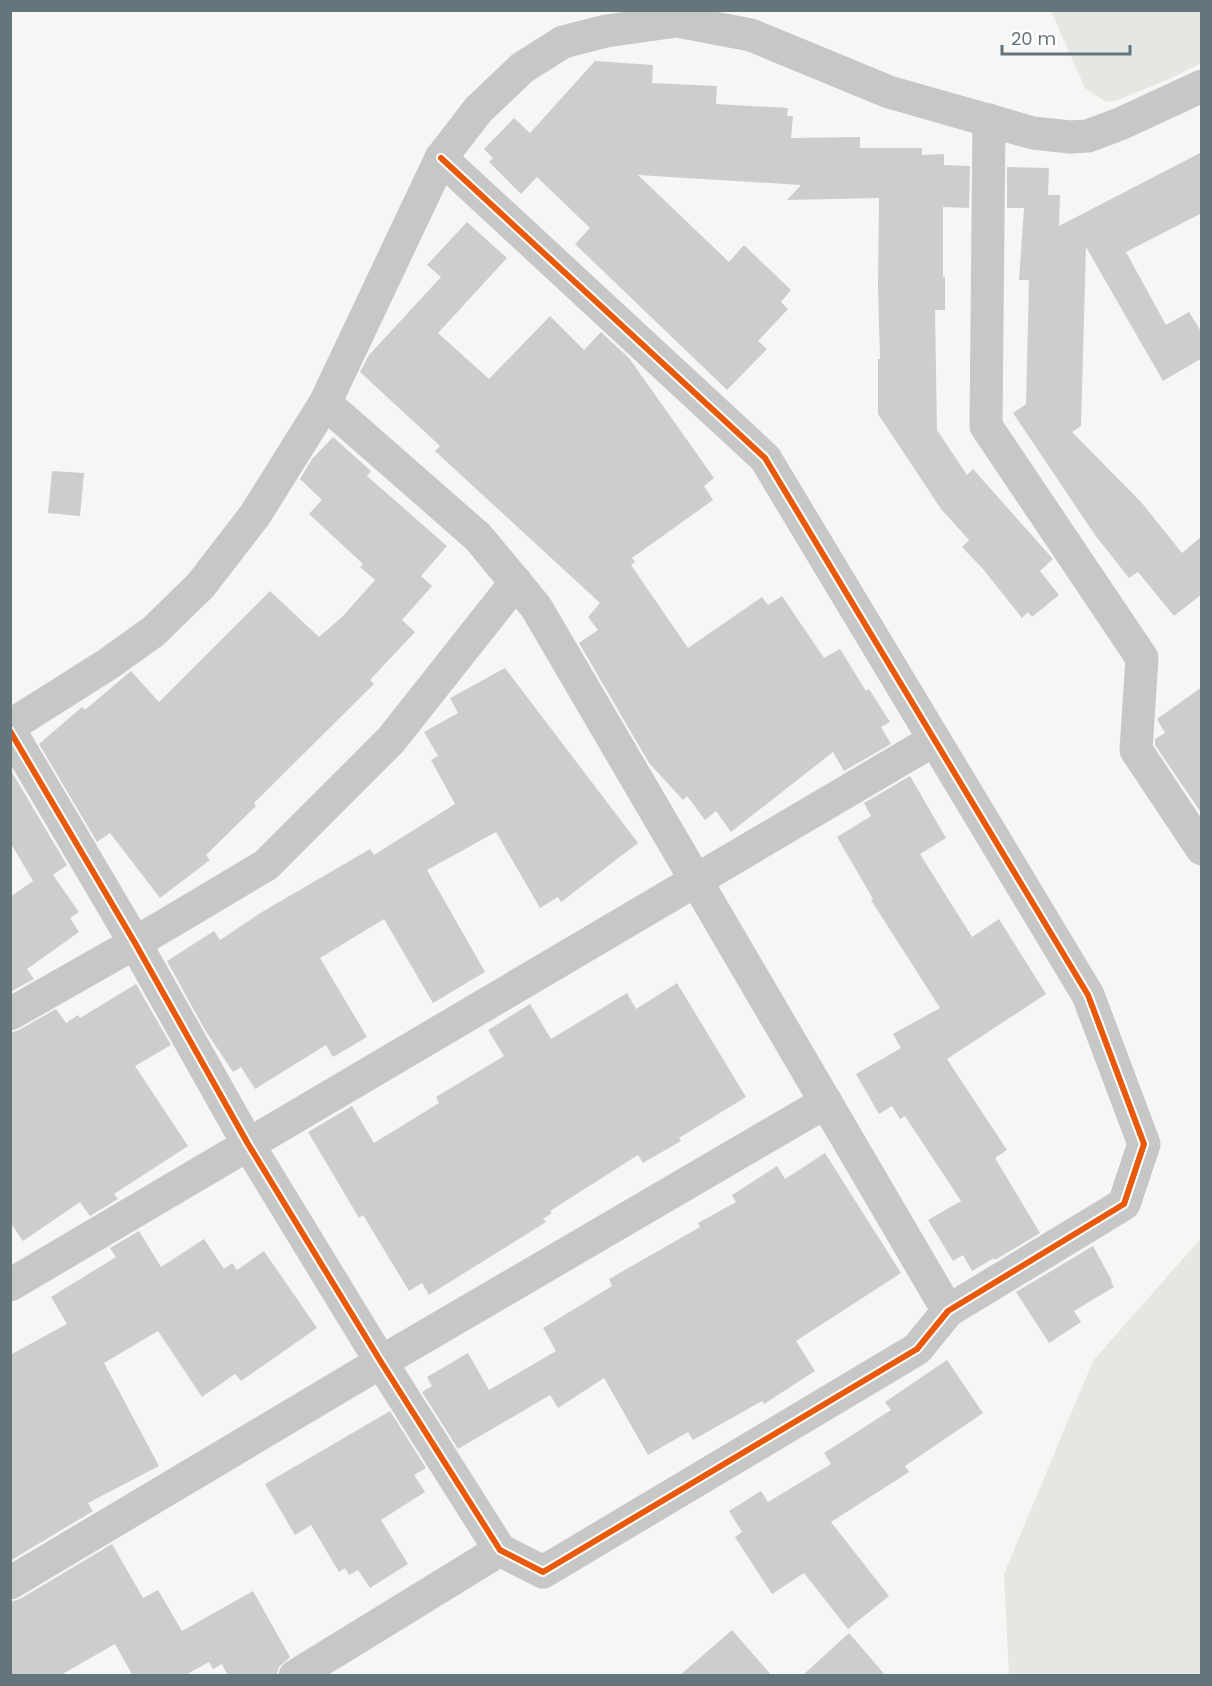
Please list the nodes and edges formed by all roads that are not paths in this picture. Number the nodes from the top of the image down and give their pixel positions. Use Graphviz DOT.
graph roads {
  1 [pos="1202,86"];
  2 [pos="989,120"];
  3 [pos="441,158"];
  4 [pos="325,403"];
  5 [pos="516,582"];
  6 [pos="10,726"];
  7 [pos="10,731"];
  8 [pos="934,740"];
  9 [pos="1202,849"];
  10 [pos="697,881"];
  11 [pos="135,943"];
  12 [pos="10,1014"];
  13 [pos="826,1102"];
  14 [pos="248,1144"];
  15 [pos="10,1285"];
  16 [pos="948,1311"];
  17 [pos="381,1362"];
  18 [pos="500,1551"];
  19 [pos="10,1583"];
  20 [pos="295,1676"];
  1 -- 2 [label="street"];
  2 -- 3 [label="street"];
  2 -- 9 [label="street"];
  3 -- 4 [label="street"];
  3 -- 8 [label="street"];
  4 -- 5 [label="street"];
  4 -- 6 [label="street"];
  5 -- 10 [label="street"];
  5 -- 11 [label="street"];
  7 -- 11 [label="street"];
  8 -- 10 [label="street"];
  8 -- 16 [label="street"];
  10 -- 13 [label="street"];
  10 -- 14 [label="street"];
  11 -- 12 [label="street"];
  11 -- 14 [label="street"];
  13 -- 16 [label="street"];
  13 -- 17 [label="street"];
  14 -- 15 [label="street"];
  14 -- 17 [label="street"];
  16 -- 18 [label="street"];
  17 -- 18 [label="street"];
  17 -- 19 [label="street"];
  18 -- 20 [label="street"];
}
